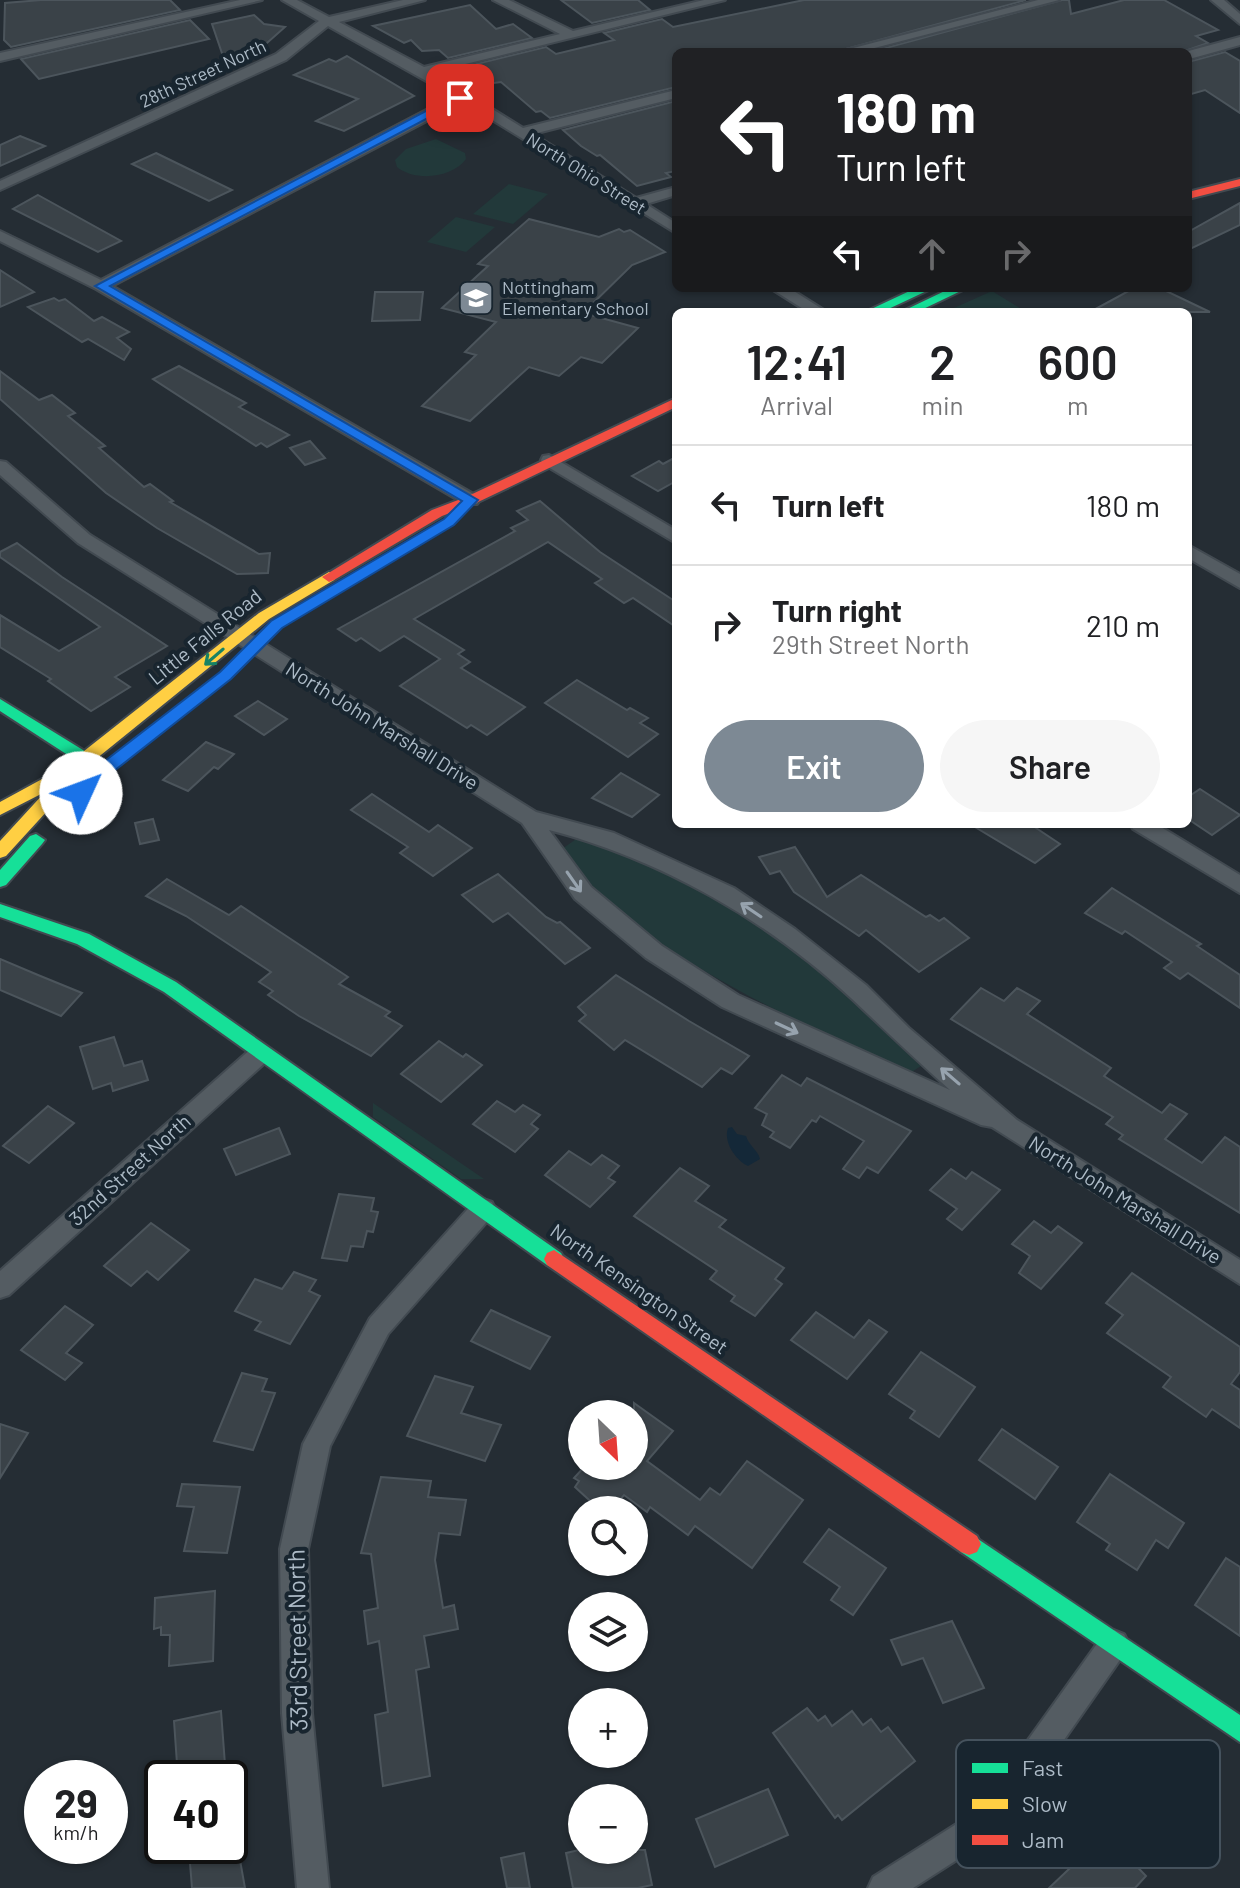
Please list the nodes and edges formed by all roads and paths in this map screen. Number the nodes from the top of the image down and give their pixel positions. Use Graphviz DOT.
graph roads {
  1 [pos="256,0"];
  2 [pos="288,0"];
  3 [pos="419,0"];
  4 [pos="499,0"];
  5 [pos="719,0"];
  6 [pos="1053,0"];
  7 [pos="1217,0"];
  8 [pos="1240,20"];
  9 [pos="327,21"];
  10 [pos="569,34"];
  11 [pos="1240,41"];
  12 [pos="860,48"];
  13 [pos="1192,54"];
  14 [pos="0,57"];
  15 [pos="422,71"];
  16 [pos="672,95"];
  17 [pos="460,98"];
  18 [pos="520,133"];
  19 [pos="1240,171"];
  20 [pos="1240,182"];
  21 [pos="1192,183"];
  22 [pos="0,186"];
  23 [pos="672,192"];
  24 [pos="1192,195"];
  25 [pos="633,203"];
  26 [pos="672,227"];
  27 [pos="0,235"];
  28 [pos="101,286"];
  29 [pos="785,292"];
  30 [pos="918,292"];
  31 [pos="952,292"];
  32 [pos="812,308"];
  33 [pos="880,308"];
  34 [pos="916,308"];
  35 [pos="672,404"];
  36 [pos="549,460"];
  37 [pos="0,466"];
  38 [pos="471,500"];
  39 [pos="672,536"];
  40 [pos="1192,552"];
  41 [pos="1240,582"];
  42 [pos="246,641"];
  43 [pos="238,661"];
  44 [pos="0,704"];
  45 [pos="85,759"];
  46 [pos="103,772"];
  47 [pos="70,804"];
  48 [pos="0,809"];
  49 [pos="529,818"];
  50 [pos="1147,828"];
  51 [pos="0,852"];
  52 [pos="0,881"];
  53 [pos="1240,885"];
  54 [pos="0,910"];
  55 [pos="260,1054"];
  56 [pos="1009,1127"];
  57 [pos="483,1209"];
  58 [pos="1240,1273"];
  59 [pos="0,1287"];
  60 [pos="1114,1644"];
  61 [pos="1240,1730"];
  62 [pos="1046,1740"];
  63 [pos="956,1842"];
  64 [pos="313,1888"];
  65 [pos="884,1888"];
  1 -- 14 [label="street"];
  2 -- 9 [label="street, North Ohio Street"];
  3 -- 9 [label="street, 28th Street North"];
  4 -- 10 [label="street"];
  5 -- 10 [label="street"];
  6 -- 12 [label="street"];
  7 -- 8 [label="street"];
  9 -- 15 [label="street, North Ohio Street"];
  9 -- 22 [label="street, 28th Street North"];
  10 -- 15 [label="street"];
  11 -- 13 [label="street"];
  15 -- 17 [label="street, North Ohio Street"];
  16 -- 18 [label="street"];
  17 -- 18 [label="street, North Ohio Street"];
  17 -- 28 [label="street"];
  18 -- 25 [label="street, North Ohio Street"];
  19 -- 21 [label="street"];
  20 -- 24 [label="street"];
  23 -- 25 [label="street"];
  25 -- 26 [label="street, North Ohio Street"];
  27 -- 28 [label="street"];
  28 -- 38 [label="street"];
  29 -- 32 [label="street"];
  30 -- 33 [label="street"];
  31 -- 34 [label="street"];
  35 -- 36 [label="street, Little Falls Road"];
  36 -- 38 [label="street, Little Falls Road"];
  36 -- 39 [label="street"];
  37 -- 42 [label="street, North John Marshall Drive"];
  38 -- 42 [label="street, Little Falls Road"];
  40 -- 41 [label="street"];
  42 -- 43 [label="street, Little Falls Road"];
  42 -- 45 [label="street, Little Falls Road, one-way"];
  42 -- 49 [label="street, North John Marshall Drive"];
  44 -- 45 [label="street"];
  45 -- 46 [label="street"];
  45 -- 48 [label="street"];
  45 -- 51 [label="street, Little Falls Road"];
  47 -- 52 [label="street"];
  56 -- 49 [label="street, North John Marshall Drive, one-way"];
  49 -- 56 [label="street, North John Marshall Drive, one-way"];
  50 -- 53 [label="street"];
  54 -- 55 [label="street, North Kensington Street"];
  55 -- 57 [label="street, North Kensington Street"];
  55 -- 59 [label="street, 32nd Street North"];
  56 -- 58 [label="street, North John Marshall Drive"];
  57 -- 60 [label="street, North Kensington Street"];
  57 -- 64 [label="street, 33rd Street North"];
  60 -- 61 [label="street, North Kensington Street"];
  60 -- 62 [label="street"];
  63 -- 65 [label="street"];
}
